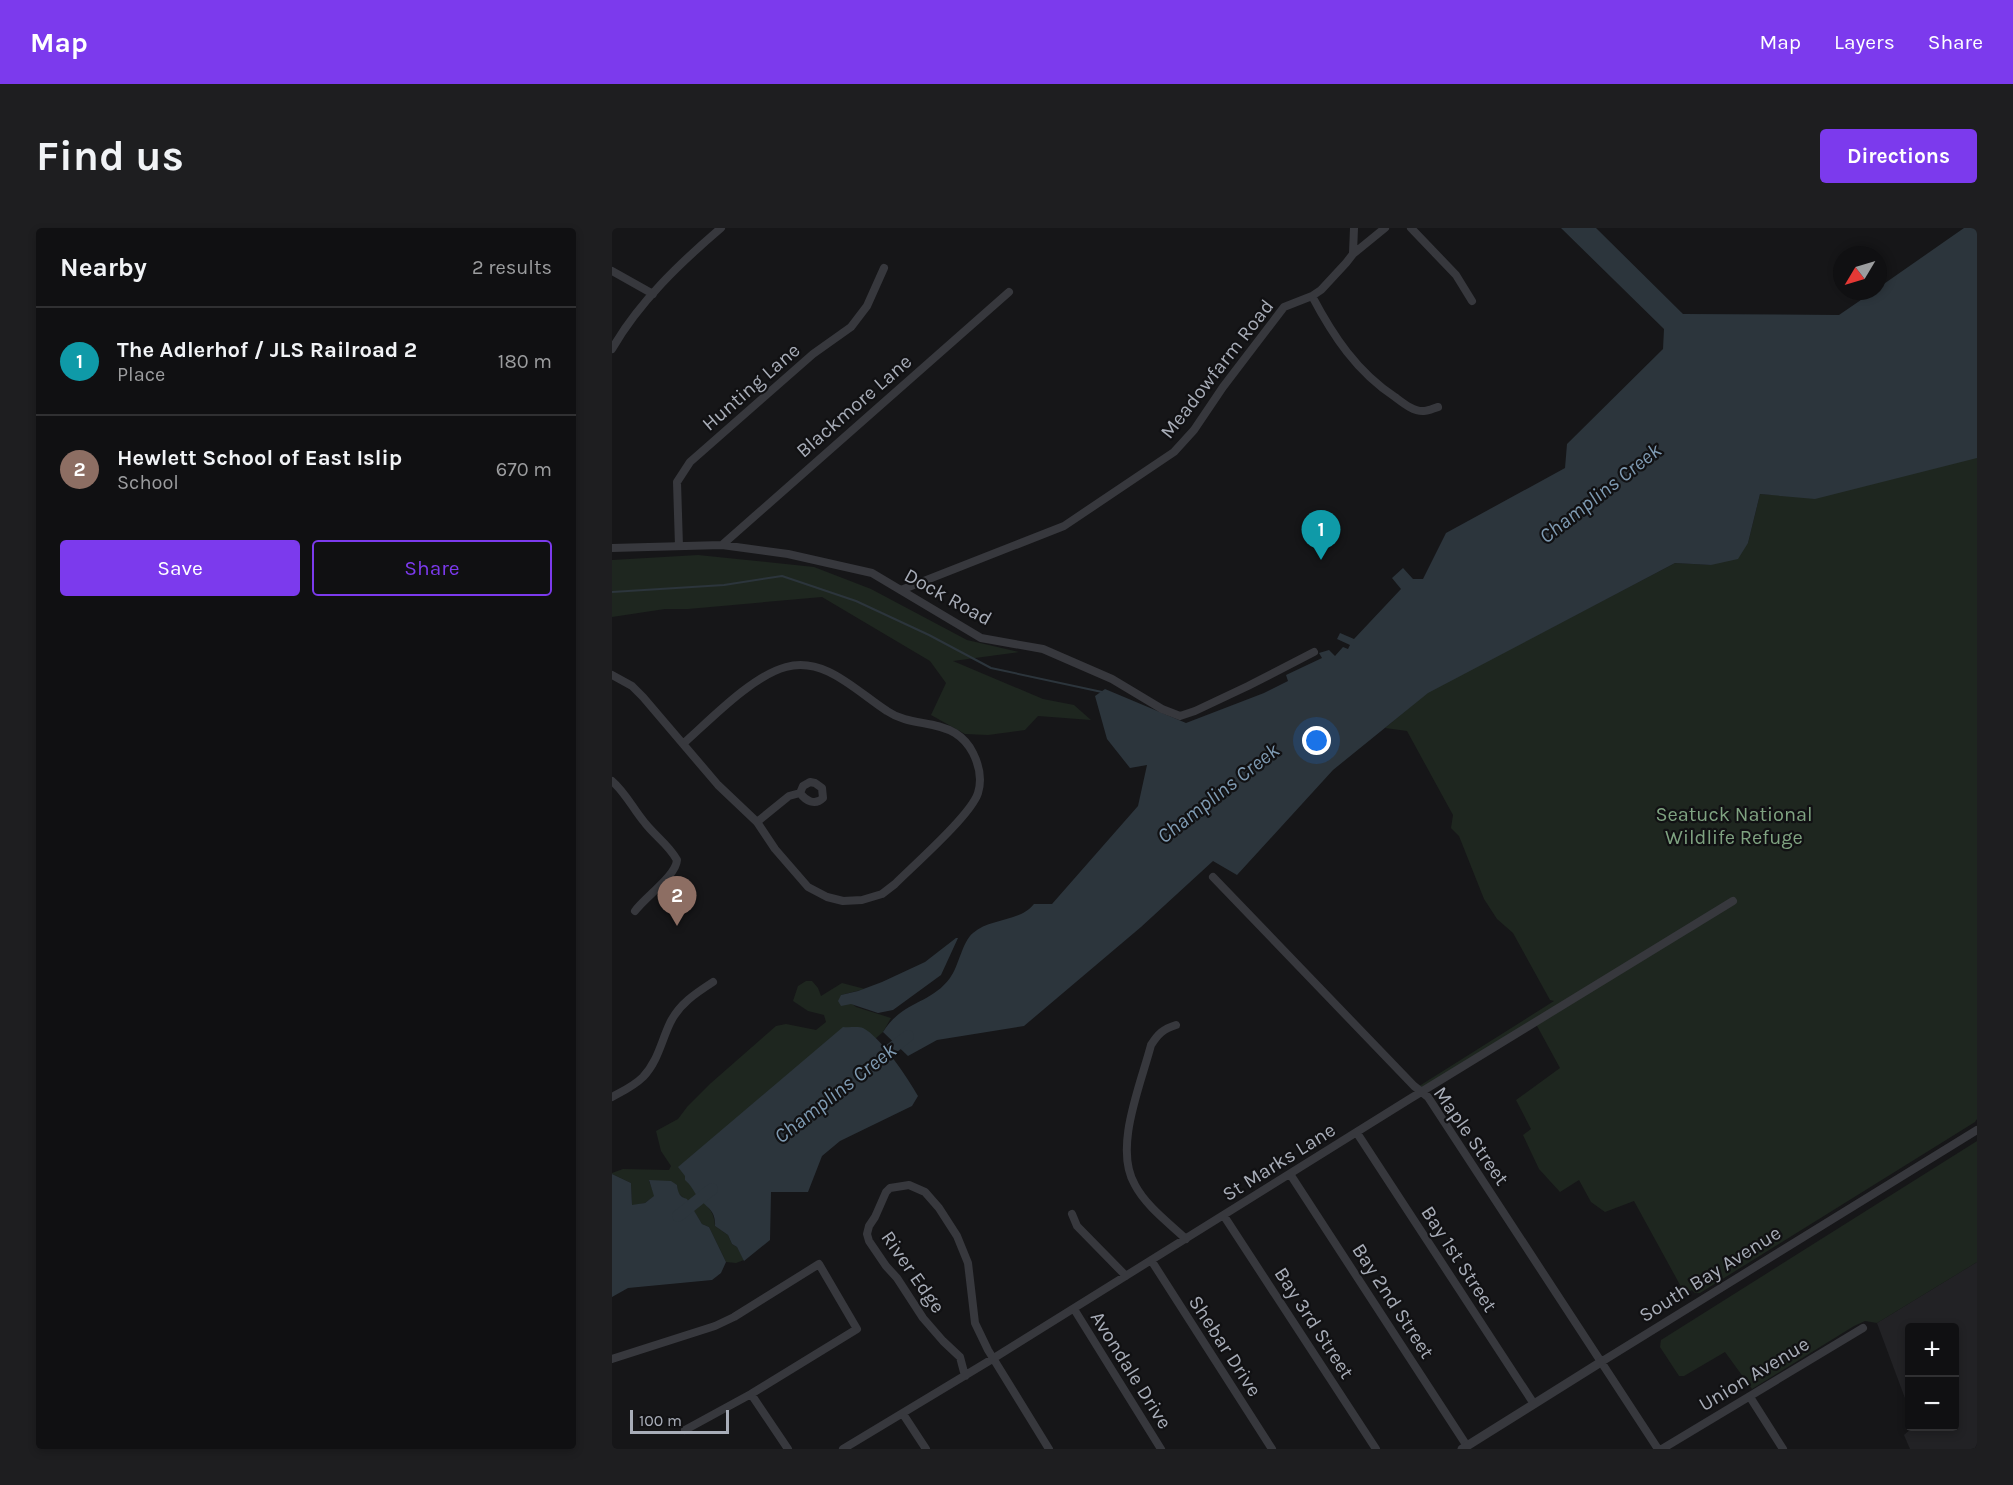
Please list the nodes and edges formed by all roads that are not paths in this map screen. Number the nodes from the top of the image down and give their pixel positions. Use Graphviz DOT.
graph roads {
  1 [pos="721,228"];
  2 [pos="1385,228"];
  3 [pos="1411,228"];
  4 [pos="1353,230"];
  5 [pos="1353,254"];
  6 [pos="884,268"];
  7 [pos="612,271"];
  8 [pos="1009,292"];
  9 [pos="653,294"];
  10 [pos="1312,296"];
  11 [pos="1472,301"];
  12 [pos="612,349"];
  13 [pos="1438,407"];
  14 [pos="722,545"];
  15 [pos="679,546"];
  16 [pos="612,548"];
  17 [pos="901,590"];
  18 [pos="1314,652"];
  19 [pos="612,675"];
  20 [pos="684,743"];
  21 [pos="612,781"];
  22 [pos="800,793"];
  23 [pos="757,822"];
  24 [pos="1213,877"];
  25 [pos="1733,901"];
  26 [pos="634,911"];
  27 [pos="713,982"];
  28 [pos="1176,1025"];
  29 [pos="1422,1092"];
  30 [pos="612,1097"];
  31 [pos="1977,1130"];
  32 [pos="1357,1133"];
  33 [pos="1290,1174"];
  34 [pos="1072,1214"];
  35 [pos="1224,1216"];
  36 [pos="1185,1239"];
  37 [pos="1151,1260"];
  38 [pos="1126,1276"];
  39 [pos="1074,1309"];
  40 [pos="1863,1328"];
  41 [pos="994,1358"];
  42 [pos="612,1359"];
  43 [pos="1601,1362"];
  44 [pos="965,1376"];
  45 [pos="751,1394"];
  46 [pos="1750,1397"];
  47 [pos="1534,1404"];
  48 [pos="903,1414"];
  49 [pos="685,1430"];
  50 [pos="1465,1447"];
  51 [pos="1657,1448"];
  52 [pos="788,1449"];
  53 [pos="843,1449"];
  54 [pos="926,1449"];
  55 [pos="1049,1449"];
  56 [pos="1161,1449"];
  57 [pos="1272,1449"];
  58 [pos="1376,1449"];
  59 [pos="1783,1449"];
  1 -- 9 [label="street"];
  2 -- 5 [label="street, Meadowfarm Road"];
  3 -- 11 [label="street"];
  4 -- 5 [label="street"];
  5 -- 10 [label="street, Meadowfarm Road"];
  6 -- 15 [label="street, Hunting Lane"];
  7 -- 9 [label="street"];
  8 -- 14 [label="street, Blackmore Lane"];
  9 -- 12 [label="street"];
  10 -- 13 [label="street"];
  10 -- 17 [label="street, Meadowfarm Road"];
  14 -- 15 [label="street, Dock Road"];
  14 -- 17 [label="street, Dock Road"];
  15 -- 16 [label="street, Dock Road"];
  17 -- 18 [label="street, Dock Road"];
  19 -- 20 [label="street"];
  20 -- 23 [label="street"];
  20 -- 23 [label="street"];
  21 -- 26 [label="street"];
  22 -- 23 [label="street"];
  24 -- 29 [label="street, Maple Street"];
  25 -- 29 [label="street, St Marks Lane"];
  27 -- 30 [label="street"];
  28 -- 36 [label="street"];
  29 -- 32 [label="street, St Marks Lane"];
  29 -- 43 [label="street, Maple Street"];
  31 -- 43 [label="street, South Bay Avenue"];
  32 -- 33 [label="street, St Marks Lane"];
  32 -- 47 [label="street, Bay 1st Street"];
  33 -- 35 [label="street, St Marks Lane"];
  33 -- 50 [label="street, Bay 2nd Street"];
  34 -- 38 [label="street"];
  35 -- 36 [label="street, St Marks Lane"];
  35 -- 58 [label="street, Bay 3rd Street"];
  36 -- 37 [label="street, St Marks Lane"];
  37 -- 38 [label="street, St Marks Lane"];
  37 -- 57 [label="street, Shebar Drive"];
  38 -- 39 [label="street, St Marks Lane"];
  39 -- 41 [label="street, St Marks Lane"];
  39 -- 56 [label="street, Avondale Drive"];
  40 -- 46 [label="street, Union Avenue"];
  41 -- 44 [label="street, St Marks Lane"];
  41 -- 44 [label="street, River Edge"];
  41 -- 55 [label="street"];
  42 -- 45 [label="street"];
  43 -- 47 [label="street, South Bay Avenue"];
  43 -- 51 [label="street, Maple Street"];
  44 -- 48 [label="street, St Marks Lane"];
  45 -- 49 [label="street"];
  45 -- 52 [label="street"];
  46 -- 51 [label="street, Union Avenue"];
  46 -- 59 [label="street"];
  47 -- 50 [label="street, South Bay Avenue"];
  48 -- 53 [label="street, St Marks Lane"];
  48 -- 54 [label="street"];
}
